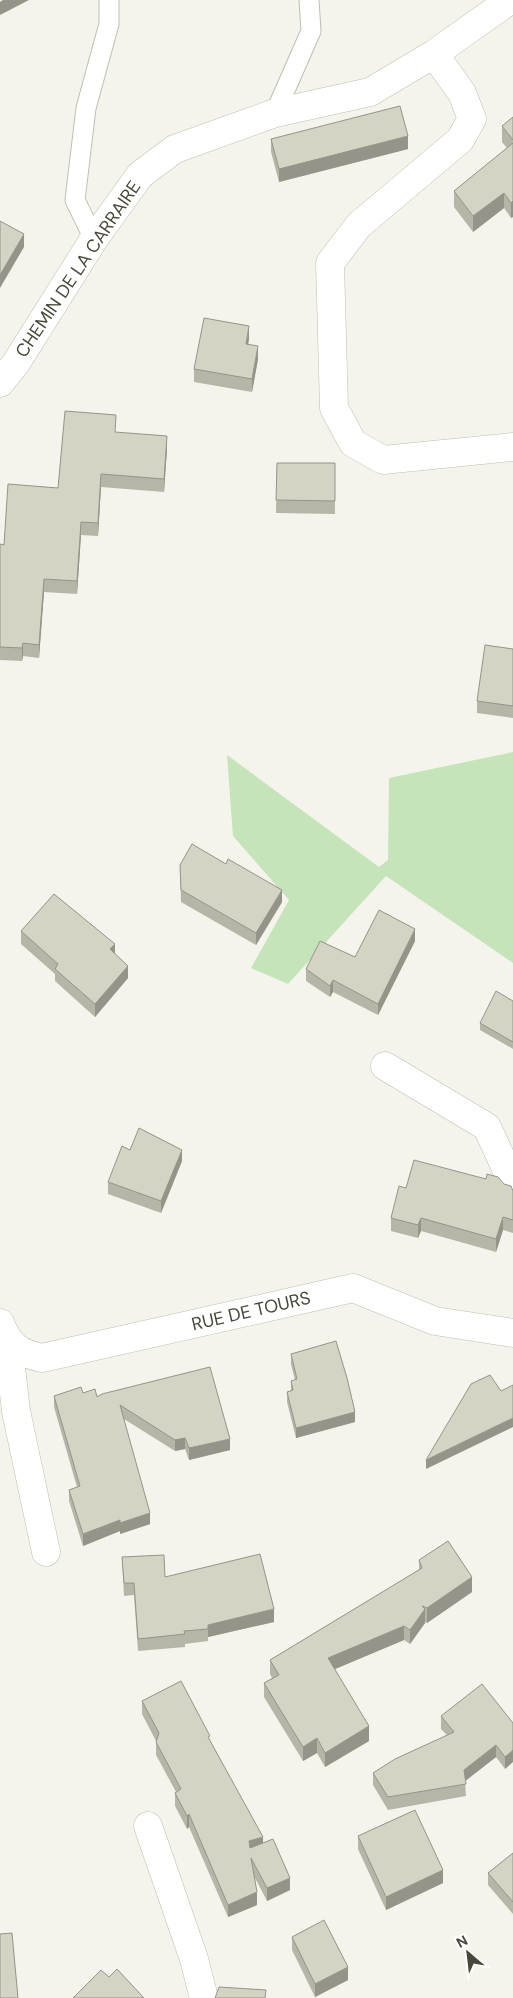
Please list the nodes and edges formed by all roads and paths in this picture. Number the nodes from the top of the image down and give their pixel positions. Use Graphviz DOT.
graph roads {
  1 [pos="109,0"];
  2 [pos="309,0"];
  3 [pos="510,0"];
  4 [pos="434,54"];
  5 [pos="275,112"];
  6 [pos="94,239"];
  7 [pos="0,383"];
  8 [pos="513,447"];
  9 [pos="385,1066"];
  10 [pos="513,1184"];
  11 [pos="4,1332"];
  12 [pos="513,1333"];
  13 [pos="46,1552"];
  14 [pos="148,1826"];
  15 [pos="204,1998"];
  1 -- 6 [label="lane"];
  2 -- 5 [label="lane"];
  3 -- 4 [label="street, CHEMIN DE LA CARRAIRE"];
  4 -- 5 [label="street, CHEMIN DE LA CARRAIRE"];
  4 -- 8 [label="street"];
  5 -- 6 [label="street, CHEMIN DE LA CARRAIRE"];
  6 -- 7 [label="street, CHEMIN DE LA CARRAIRE"];
  9 -- 10 [label="street"];
  11 -- 12 [label="street, RUE DE TOURS"];
  11 -- 13 [label="street"];
  14 -- 15 [label="street"];
}
